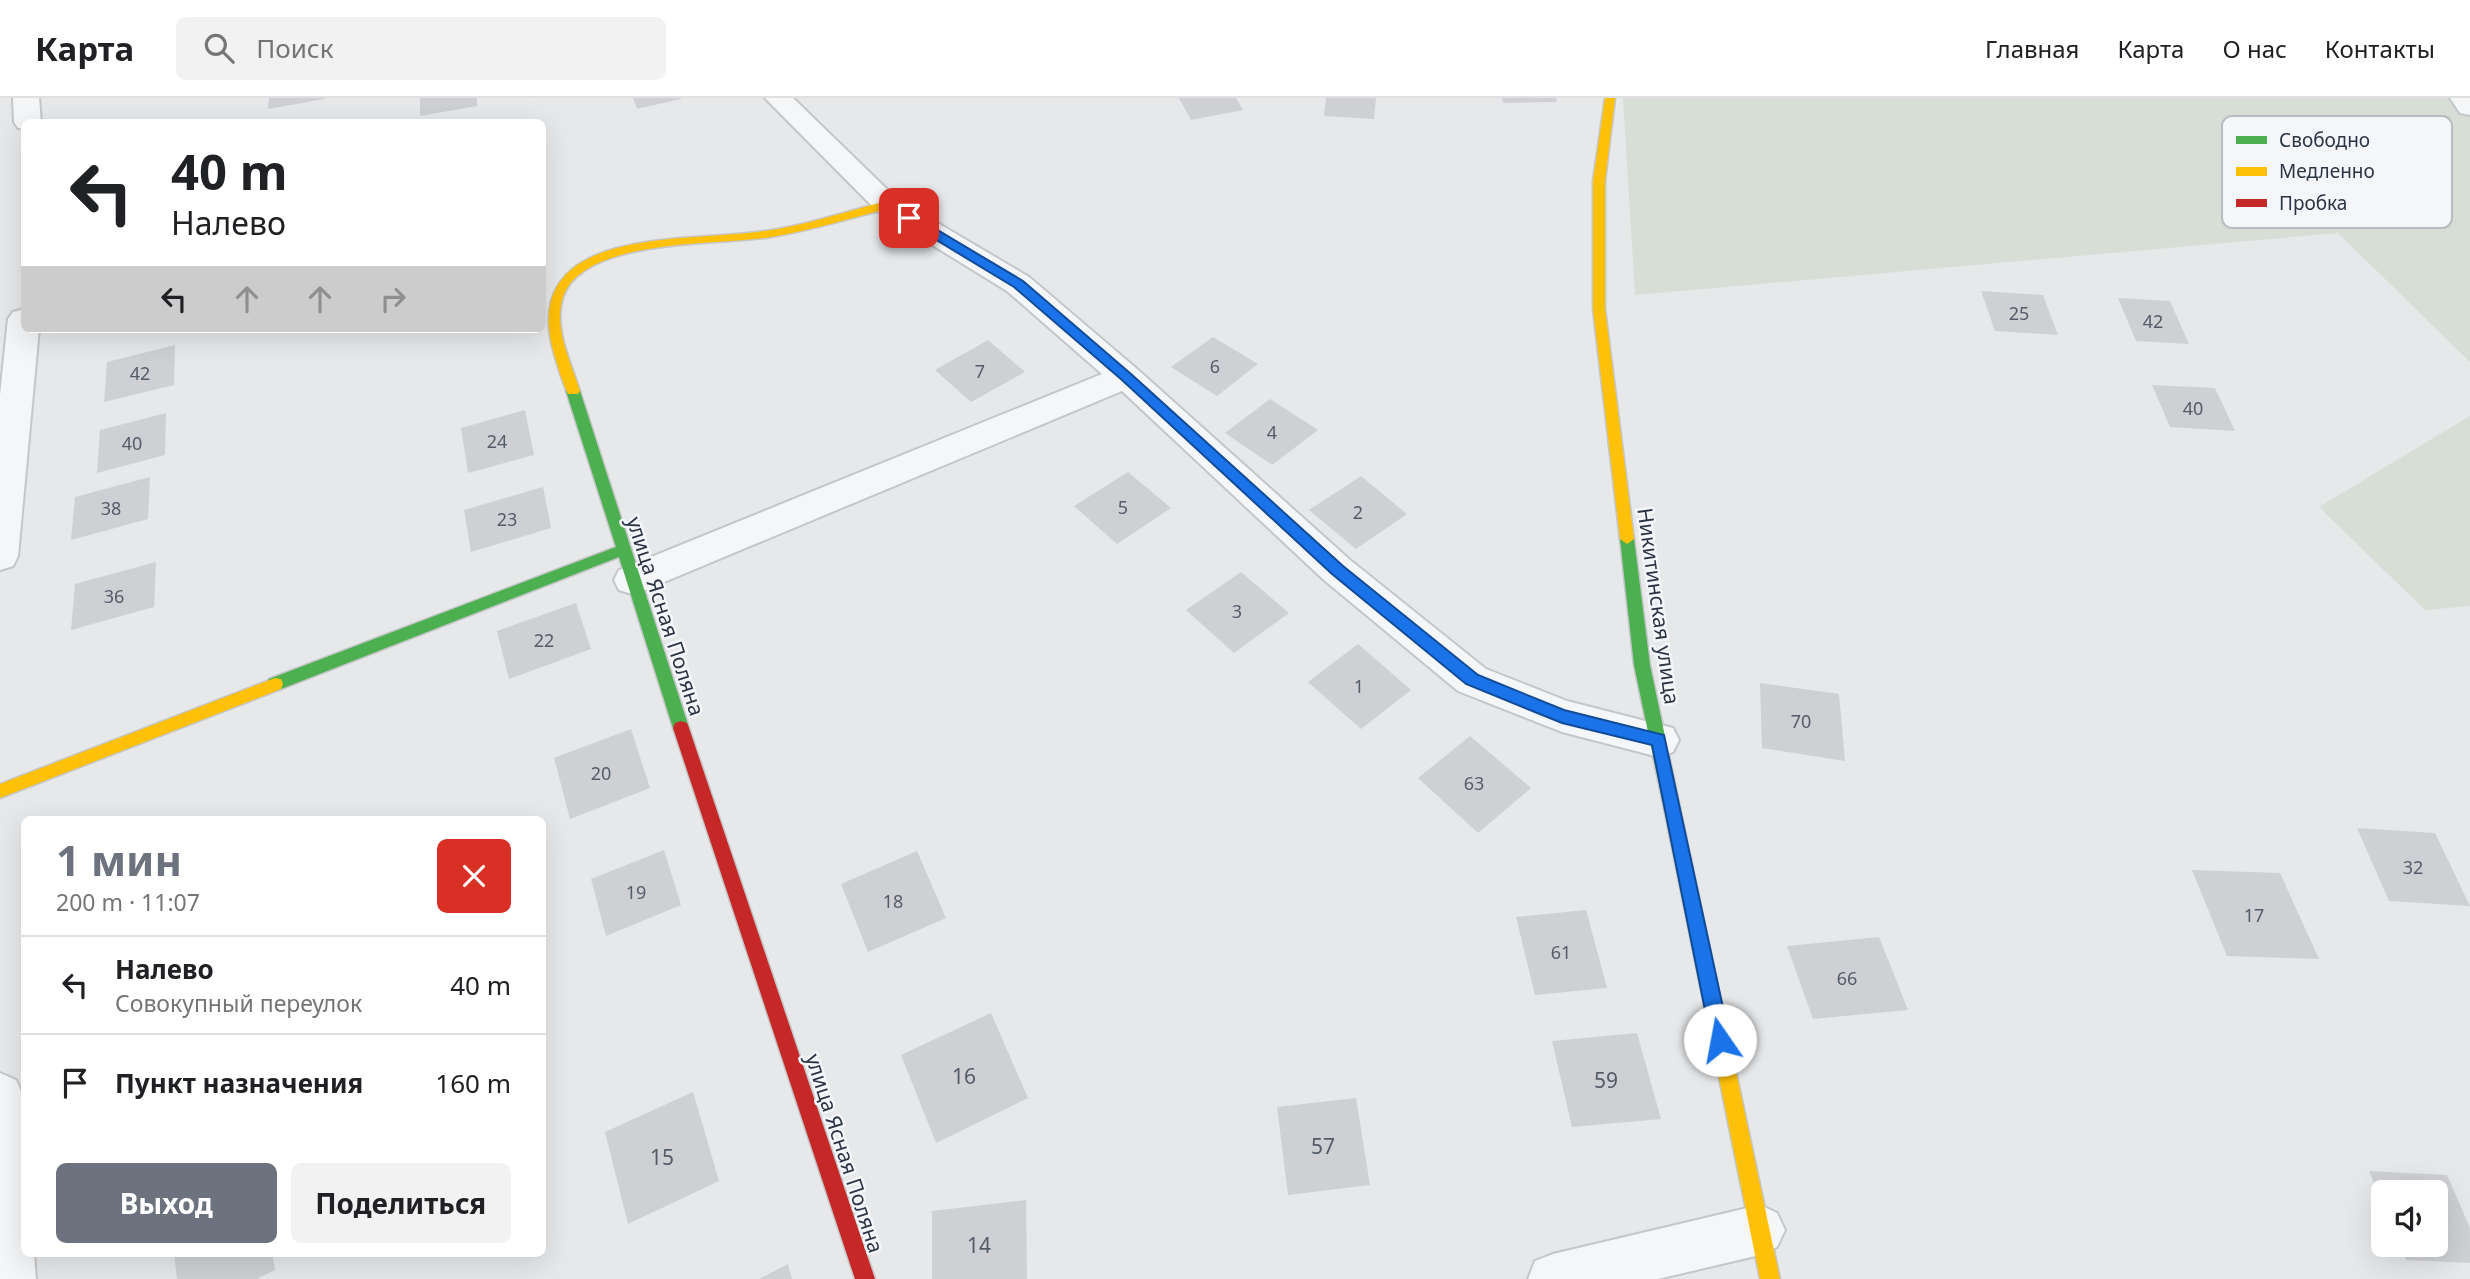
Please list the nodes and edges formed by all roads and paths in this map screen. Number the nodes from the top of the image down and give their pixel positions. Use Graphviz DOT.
graph roads {
  1 [pos="26,98"];
  2 [pos="778,98"];
  3 [pos="1610,98"];
  4 [pos="2463,98"];
  5 [pos="2470,107"];
  6 [pos="28,119"];
  7 [pos="887,205"];
  8 [pos="23,333"];
  9 [pos="1126,377"];
  10 [pos="0,556"];
  11 [pos="627,565"];
  12 [pos="1659,740"];
  13 [pos="0,791"];
  14 [pos="0,1096"];
  15 [pos="1760,1230"];
  16 [pos="11,1279"];
  17 [pos="865,1279"];
  18 [pos="1553,1279"];
  19 [pos="1770,1279"];
  1 -- 6 [label="street"];
  2 -- 7 [label="street"];
  3 -- 12 [label="street, Никитинская улица"];
  4 -- 5 [label="street"];
  7 -- 9 [label="street"];
  7 -- 11 [label="street, улица Ясная Поляна"];
  8 -- 10 [label="street"];
  9 -- 11 [label="street"];
  9 -- 12 [label="street"];
  11 -- 13 [label="street"];
  11 -- 17 [label="street, улица Ясная Поляна"];
  12 -- 15 [label="street, Никитинская улица"];
  14 -- 16 [label="street"];
  15 -- 18 [label="street"];
  15 -- 19 [label="street, Никитинская улица"];
}
